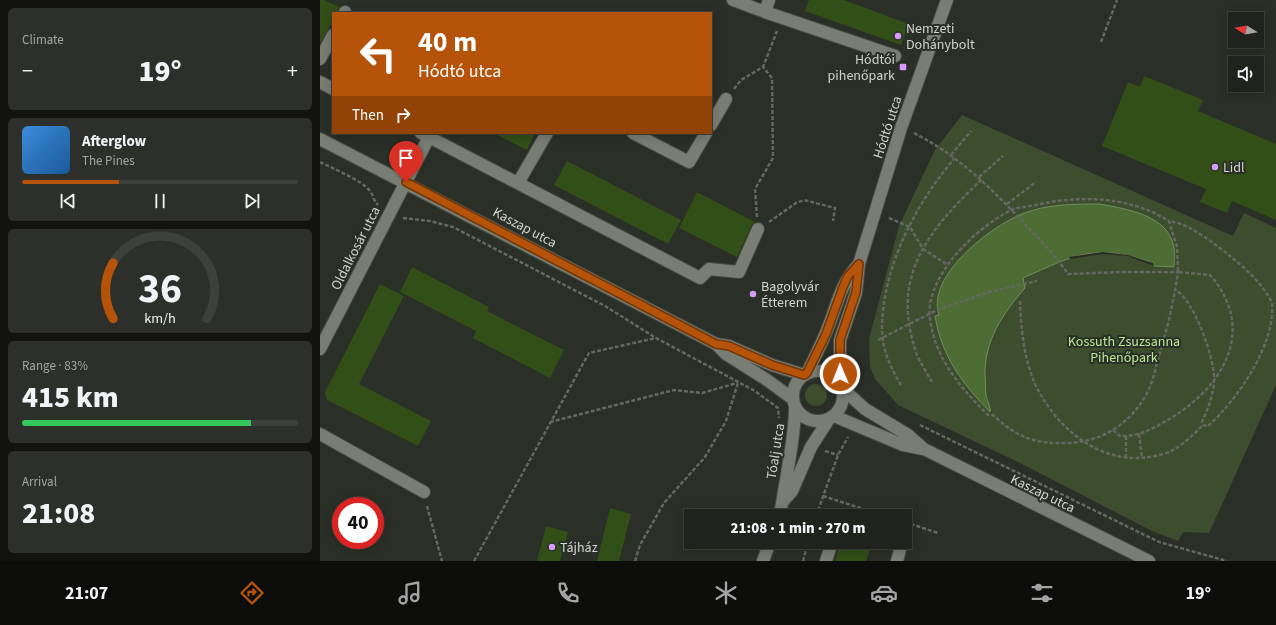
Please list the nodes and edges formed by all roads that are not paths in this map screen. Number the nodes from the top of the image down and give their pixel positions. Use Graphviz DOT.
graph roads {
  1 [pos="733,0"];
  2 [pos="769,0"];
  3 [pos="946,0"];
  4 [pos="765,12"];
  5 [pos="332,37"];
  6 [pos="895,56"];
  7 [pos="320,59"];
  8 [pos="320,82"];
  9 [pos="332,88"];
  10 [pos="726,99"];
  11 [pos="712,123"];
  12 [pos="546,134"];
  13 [pos="635,134"];
  14 [pos="705,134"];
  15 [pos="425,135"];
  16 [pos="320,138"];
  17 [pos="406,182"];
  18 [pos="518,184"];
  19 [pos="758,229"];
  20 [pos="859,264"];
  21 [pos="716,344"];
  22 [pos="320,349"];
  23 [pos="806,374"];
  24 [pos="842,386"];
  25 [pos="794,403"];
  26 [pos="831,417"];
  27 [pos="320,434"];
  28 [pos="924,449"];
  29 [pos="424,492"];
  30 [pos="784,500"];
  31 [pos="781,509"];
  32 [pos="767,549"];
  33 [pos="830,549"];
  34 [pos="902,549"];
  35 [pos="763,561"];
  36 [pos="826,561"];
  37 [pos="897,561"];
  38 [pos="1148,561"];
  1 -- 4 [label="street"];
  2 -- 4 [label="street"];
  3 -- 20 [label="street, Hódtó utca"];
  4 -- 6 [label="street"];
  5 -- 7 [label="street"];
  8 -- 9 [label="street"];
  10 -- 11 [label="street"];
  12 -- 18 [label="street"];
  13 -- 14 [label="street"];
  15 -- 17 [label="street, Oldalkosár utca"];
  15 -- 18 [label="street"];
  16 -- 17 [label="street, Kaszap utca"];
  17 -- 21 [label="street, Kaszap utca"];
  17 -- 22 [label="street, Oldalkosár utca"];
  18 -- 19 [label="street"];
  20 -- 23 [label="street, Hódtó utca"];
  20 -- 24 [label="street, Hódtó utca"];
  21 -- 23 [label="street, Kaszap utca"];
  21 -- 25 [label="street, Kaszap utca"];
  23 -- 24 [label="street"];
  23 -- 25 [label="street"];
  24 -- 26 [label="street"];
  24 -- 28 [label="street, Kaszap utca"];
  25 -- 26 [label="street"];
  25 -- 30 [label="street, Tóalj utca"];
  26 -- 28 [label="street, Kaszap utca"];
  26 -- 30 [label="street, Tóalj utca"];
  27 -- 29 [label="street"];
  28 -- 38 [label="street, Kaszap utca"];
  30 -- 31 [label="street, Tóalj utca"];
  32 -- 35 [label="street"];
  33 -- 36 [label="street"];
  34 -- 37 [label="street"];
}
